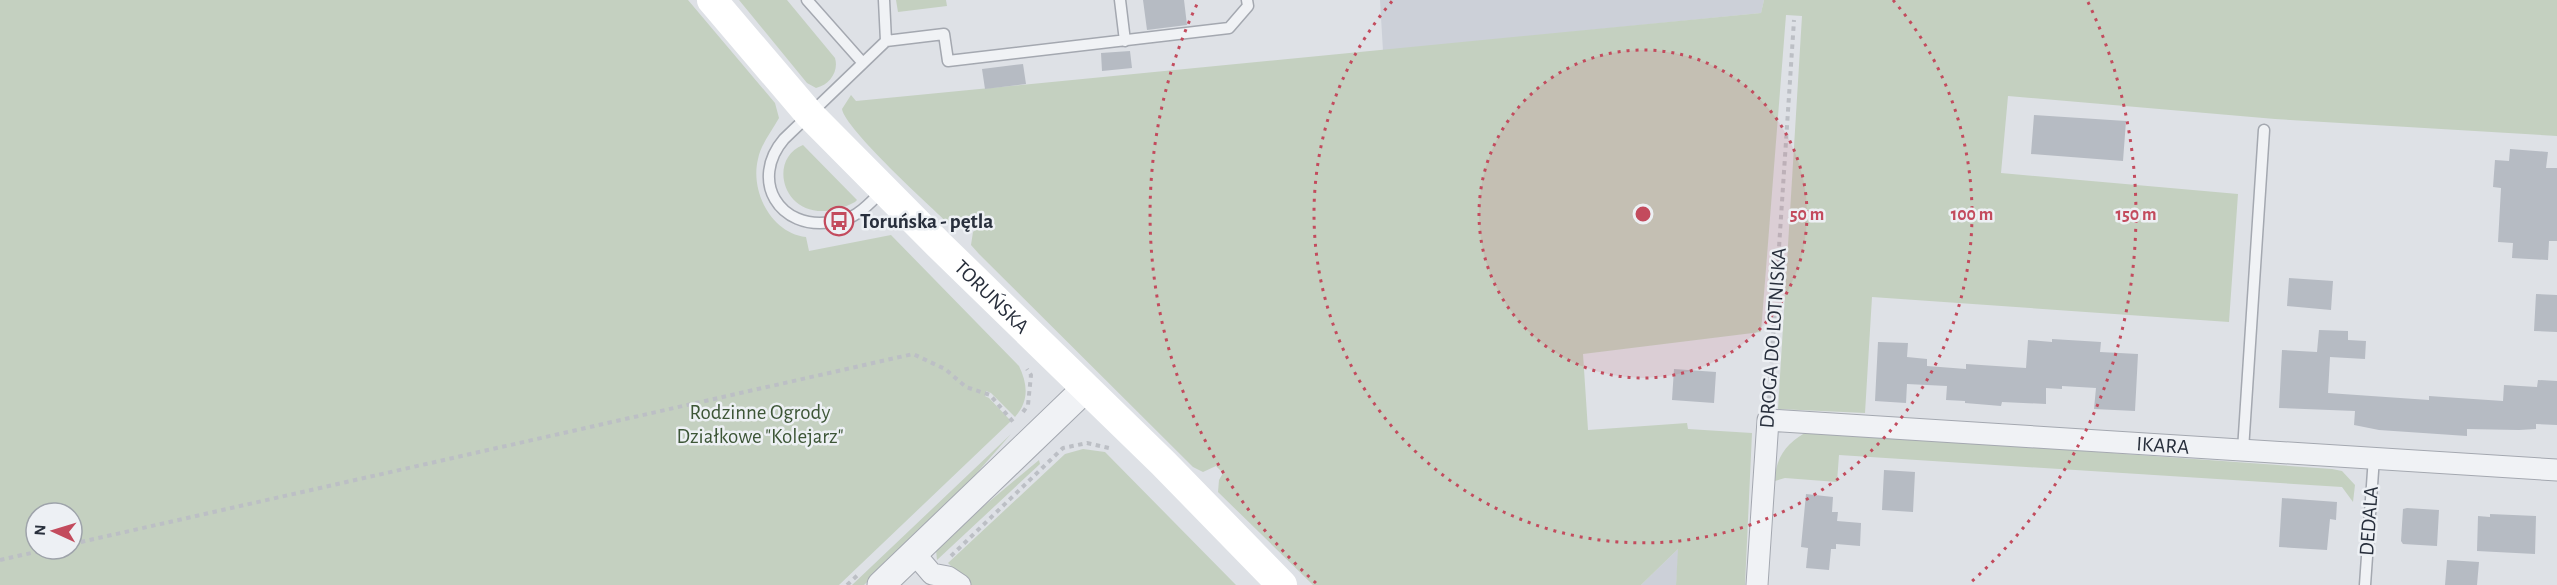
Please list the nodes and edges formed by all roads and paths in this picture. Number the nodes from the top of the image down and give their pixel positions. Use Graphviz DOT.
graph roads {
  1 [pos="712,0"];
  2 [pos="807,0"];
  3 [pos="884,0"];
  4 [pos="1120,0"];
  5 [pos="1247,0"];
  6 [pos="1794,20"];
  7 [pos="886,41"];
  8 [pos="1125,41"];
  9 [pos="862,62"];
  10 [pos="810,115"];
  11 [pos="2264,130"];
  12 [pos="884,189"];
  13 [pos="1086,388"];
  14 [pos="1768,420"];
  15 [pos="1015,423"];
  16 [pos="1112,449"];
  17 [pos="2243,450"];
  18 [pos="2374,457"];
  19 [pos="2557,470"];
  20 [pos="84,541"];
  21 [pos="914,553"];
  22 [pos="24,555"];
  23 [pos="0,560"];
  24 [pos="932,574"];
  25 [pos="881,585"];
  26 [pos="960,585"];
  27 [pos="1282,585"];
  28 [pos="1757,585"];
  29 [pos="2365,585"];
  1 -- 10 [label="main road, TORUŃSKA"];
  2 -- 9 [label="lane"];
  3 -- 7 [label="lane"];
  4 -- 8 [label="lane"];
  5 -- 8 [label="lane"];
  6 -- 14 [label="path, DROGA DO LOTNISKA"];
  7 -- 8 [label="lane"];
  7 -- 9 [label="lane"];
  9 -- 10 [label="lane"];
  10 -- 12 [label="main road, TORUŃSKA"];
  10 -- 12 [label="lane"];
  11 -- 17 [label="lane"];
  12 -- 13 [label="main road, TORUŃSKA"];
  13 -- 21 [label="street"];
  13 -- 27 [label="main road, TORUŃSKA"];
  14 -- 17 [label="street, IKARA"];
  14 -- 28 [label="street, DROGA DO LOTNISKA"];
  15 -- 20 [label="path"];
  16 -- 24 [label="path"];
  17 -- 18 [label="street, IKARA"];
  18 -- 19 [label="street, IKARA"];
  18 -- 29 [label="lane, DEDALA"];
  21 -- 24 [label="street"];
  21 -- 25 [label="street"];
  22 -- 23 [label="path"];
  24 -- 26 [label="street"];
}
